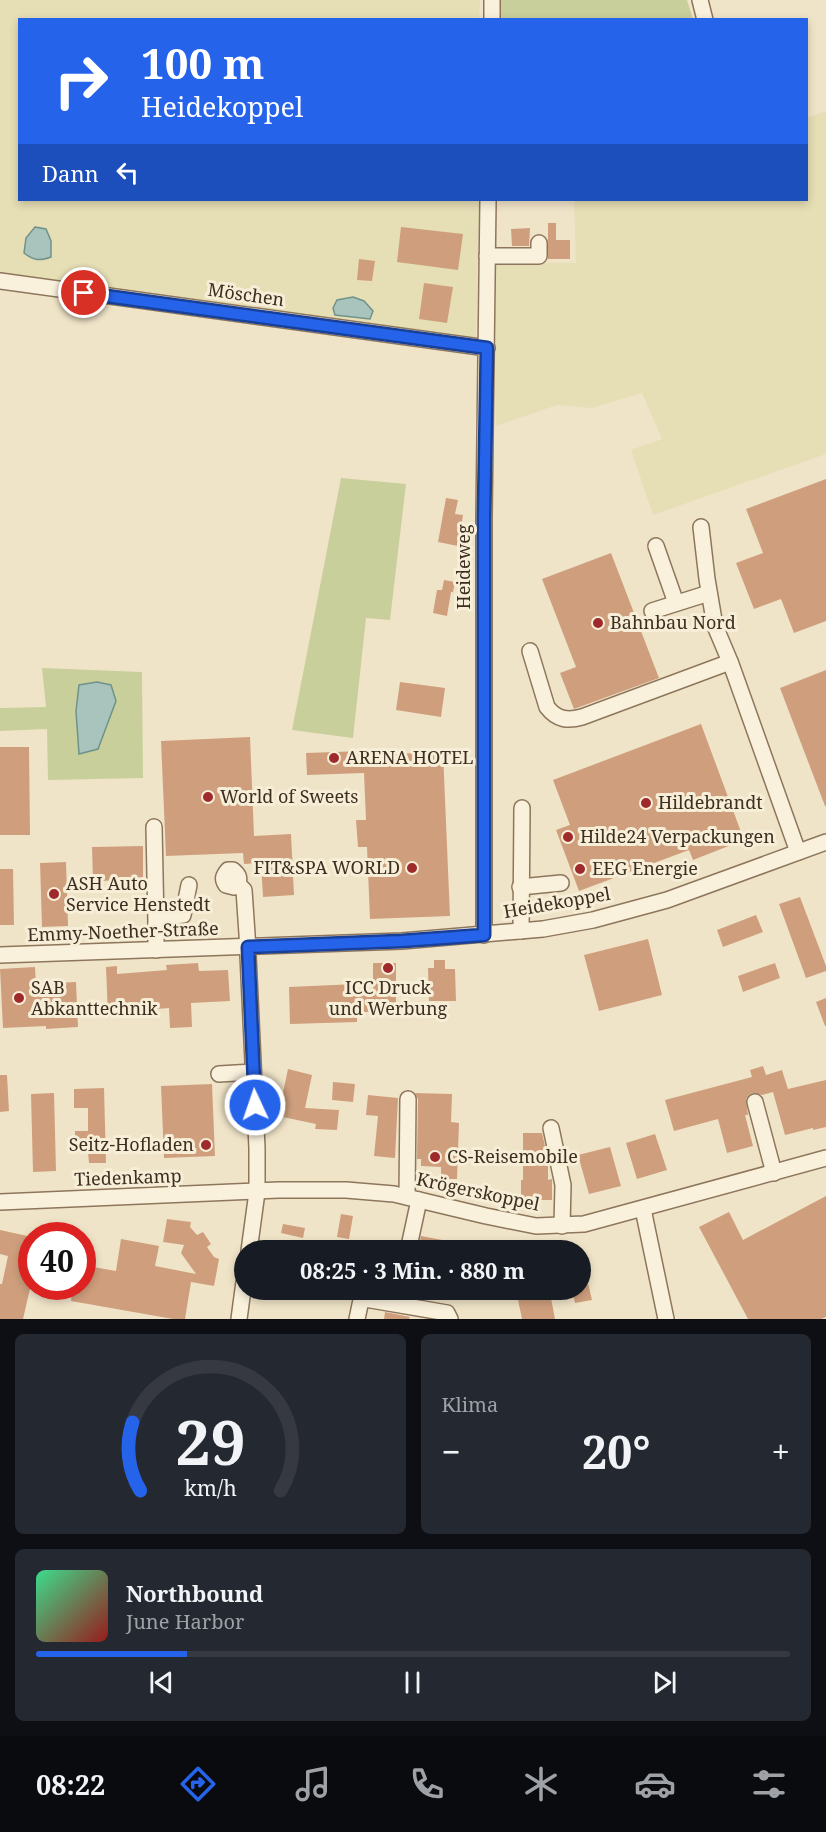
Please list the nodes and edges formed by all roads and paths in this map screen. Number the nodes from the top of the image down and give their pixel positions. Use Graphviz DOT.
graph roads {
  1 [pos="492,0"];
  2 [pos="700,0"];
  3 [pos="492,18"];
  4 [pos="704,18"];
  5 [pos="488,201"];
  6 [pos="539,243"];
  7 [pos="487,256"];
  8 [pos="0,281"];
  9 [pos="487,348"];
  10 [pos="701,527"];
  11 [pos="656,546"];
  12 [pos="709,593"];
  13 [pos="676,603"];
  14 [pos="652,611"];
  15 [pos="530,651"];
  16 [pos="730,662"];
  17 [pos="522,808"];
  18 [pos="154,827"];
  19 [pos="826,842"];
  20 [pos="798,852"];
  21 [pos="561,883"];
  22 [pos="238,884"];
  23 [pos="189,885"];
  24 [pos="520,887"];
  25 [pos="156,924"];
  26 [pos="521,932"];
  27 [pos="484,935"];
  28 [pos="248,947"];
  29 [pos="156,950"];
  30 [pos="0,955"];
  31 [pos="253,1072"];
  32 [pos="219,1074"];
  33 [pos="408,1100"];
  34 [pos="755,1102"];
  35 [pos="550,1128"];
  36 [pos="826,1158"];
  37 [pos="774,1173"];
  38 [pos="257,1192"];
  39 [pos="413,1198"];
  40 [pos="0,1202"];
  41 [pos="643,1209"];
  42 [pos="562,1226"];
  43 [pos="250,1240"];
  44 [pos="409,1240"];
  45 [pos="242,1300"];
  46 [pos="239,1319"];
  47 [pos="357,1319"];
  48 [pos="450,1319"];
  49 [pos="666,1319"];
  1 -- 3 [label="street"];
  2 -- 4 [label="street"];
  5 -- 7 [label="street, Heideweg"];
  6 -- 7 [label="street"];
  7 -- 9 [label="street, Heideweg"];
  8 -- 9 [label="street, Möschen"];
  9 -- 27 [label="street, Heideweg"];
  10 -- 12 [label="street"];
  11 -- 13 [label="street"];
  12 -- 13 [label="street"];
  12 -- 16 [label="street"];
  13 -- 14 [label="street"];
  15 -- 16 [label="street"];
  16 -- 20 [label="street"];
  17 -- 24 [label="street"];
  18 -- 25 [label="street"];
  19 -- 20 [label="street, Heidekoppel"];
  20 -- 26 [label="street, Heidekoppel"];
  21 -- 24 [label="street"];
  22 -- 28 [label="street"];
  23 -- 25 [label="street"];
  24 -- 26 [label="street"];
  25 -- 29 [label="street"];
  26 -- 27 [label="street, Heidekoppel"];
  27 -- 28 [label="street, Heidekoppel"];
  28 -- 29 [label="street, Emmy-Noether-Straße"];
  28 -- 31 [label="street"];
  29 -- 30 [label="street, Emmy-Noether-Straße"];
  31 -- 32 [label="street"];
  31 -- 38 [label="street"];
  33 -- 39 [label="street"];
  34 -- 37 [label="street"];
  35 -- 42 [label="street"];
  36 -- 37 [label="street, Krögerskoppel"];
  37 -- 41 [label="street, Krögerskoppel"];
  38 -- 39 [label="street, Krögerskoppel"];
  38 -- 40 [label="street, Tiedenkamp"];
  38 -- 43 [label="street"];
  39 -- 42 [label="street, Krögerskoppel"];
  39 -- 44 [label="street"];
  41 -- 42 [label="street, Krögerskoppel"];
  41 -- 49 [label="street"];
  45 -- 46 [label="street"];
  47 -- 48 [label="street"];
}
